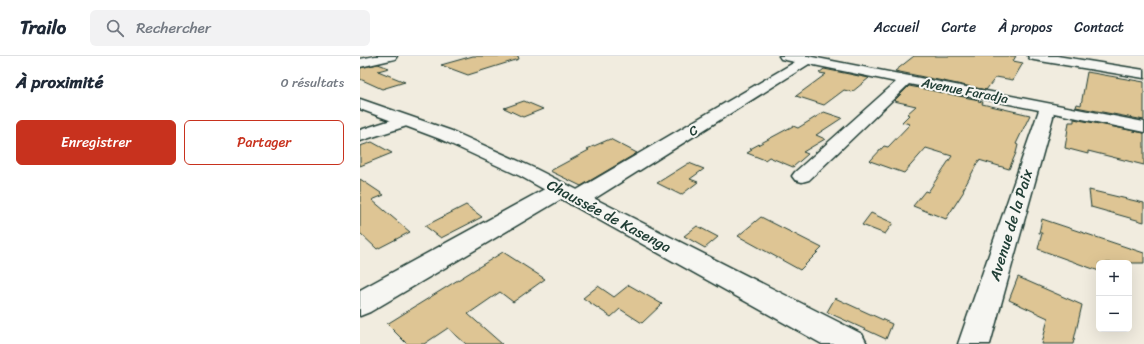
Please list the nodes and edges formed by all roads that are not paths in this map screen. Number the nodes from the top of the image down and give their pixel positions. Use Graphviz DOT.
graph roads {
  1 [pos="391,56"];
  2 [pos="786,56"];
  3 [pos="1034,56"];
  4 [pos="807,60"];
  5 [pos="360,63"];
  6 [pos="1144,74"];
  7 [pos="907,79"];
  8 [pos="360,104"];
  9 [pos="1048,107"];
  10 [pos="404,120"];
  11 [pos="1144,128"];
  12 [pos="360,136"];
  13 [pos="802,176"];
  14 [pos="569,195"];
  15 [pos="360,304"];
  16 [pos="851,344"];
  17 [pos="974,344"];
  1 -- 5 [label="street"];
  2 -- 4 [label="street, Avenue Faradja"];
  3 -- 6 [label="street"];
  4 -- 7 [label="street, Avenue Faradja"];
  4 -- 14 [label="street, C"];
  7 -- 9 [label="street, Avenue Faradja"];
  7 -- 13 [label="street"];
  8 -- 10 [label="street, Chaussée de Kasenga"];
  9 -- 11 [label="street, Avenue Faradja"];
  9 -- 17 [label="street, Avenue de la Paix"];
  10 -- 12 [label="street"];
  10 -- 14 [label="street, Chaussée de Kasenga"];
  14 -- 15 [label="street, C"];
  14 -- 16 [label="street, Chaussée de Kasenga"];
}
